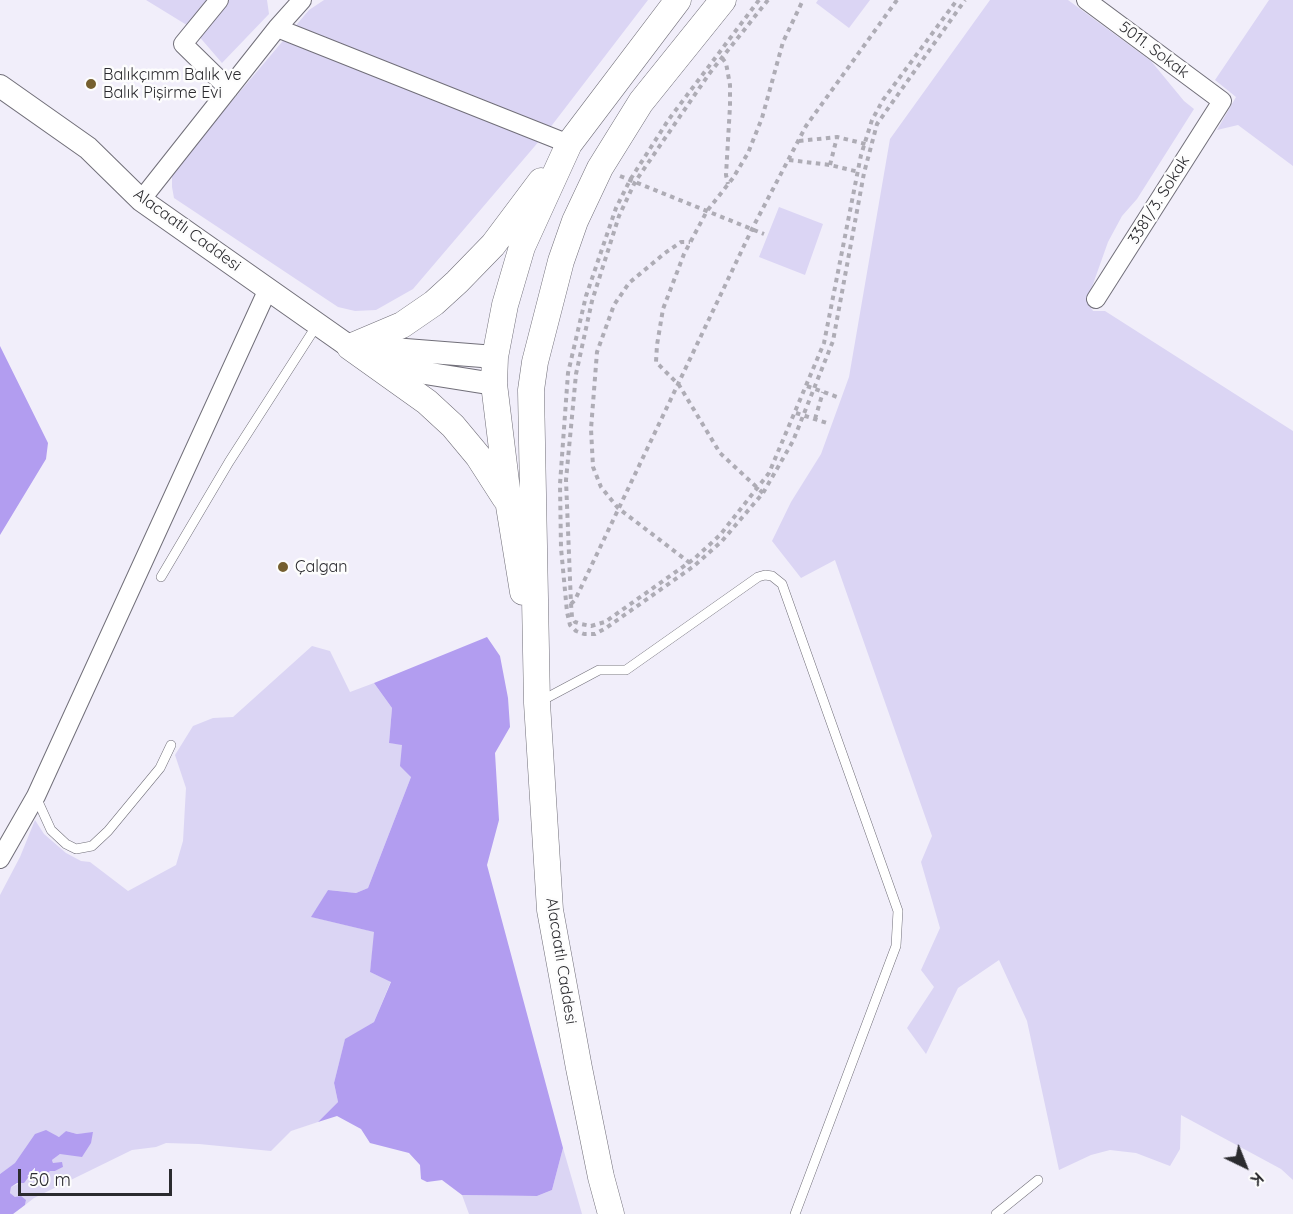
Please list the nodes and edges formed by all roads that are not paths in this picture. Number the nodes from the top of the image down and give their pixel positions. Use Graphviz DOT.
graph roads {
  1 [pos="219,0"];
  2 [pos="678,0"];
  3 [pos="723,0"];
  4 [pos="1086,0"];
  5 [pos="294,2"];
  6 [pos="277,28"];
  7 [pos="0,86"];
  8 [pos="229,89"];
  9 [pos="1222,101"];
  10 [pos="569,144"];
  11 [pos="141,200"];
  12 [pos="268,289"];
  13 [pos="1096,299"];
  14 [pos="317,325"];
  15 [pos="350,346"];
  16 [pos="495,357"];
  17 [pos="535,362"];
  18 [pos="494,384"];
  19 [pos="531,390"];
  20 [pos="509,506"];
  21 [pos="161,577"];
  22 [pos="537,703"];
  23 [pos="171,745"];
  24 [pos="36,796"];
  25 [pos="0,860"];
  26 [pos="1038,1180"];
  27 [pos="611,1214"];
  28 [pos="795,1214"];
  29 [pos="996,1214"];
  1 -- 8 [label="street"];
  2 -- 10 [label="main road"];
  3 -- 17 [label="main road"];
  4 -- 9 [label="street, 5011. Sokak"];
  5 -- 6 [label="street"];
  6 -- 8 [label="street"];
  6 -- 10 [label="street"];
  7 -- 11 [label="street, Alacaatlı Caddesi"];
  8 -- 11 [label="street"];
  9 -- 13 [label="street, 3381/3. Sokak"];
  10 -- 15 [label="main road"];
  10 -- 16 [label="main road"];
  11 -- 12 [label="street, Alacaatlı Caddesi"];
  12 -- 14 [label="street, Alacaatlı Caddesi"];
  12 -- 24 [label="street"];
  14 -- 15 [label="street, Alacaatlı Caddesi"];
  14 -- 21 [label="lane"];
  15 -- 16 [label="street, Alacaatlı Caddesi"];
  15 -- 18 [label="street, Alacaatlı Caddesi"];
  15 -- 20 [label="main road"];
  16 -- 17 [label="main road, Alacaatlı Caddesi"];
  16 -- 18 [label="main road, Alacaatlı Caddesi"];
  17 -- 19 [label="main road, Alacaatlı Caddesi"];
  18 -- 19 [label="main road, Alacaatlı Caddesi"];
  18 -- 20 [label="main road, Alacaatlı Caddesi"];
  19 -- 22 [label="main road, Alacaatlı Caddesi"];
  20 -- 22 [label="main road, Alacaatlı Caddesi"];
  22 -- 27 [label="main road, Alacaatlı Caddesi"];
  22 -- 28 [label="lane"];
  23 -- 24 [label="lane"];
  24 -- 25 [label="street"];
  26 -- 29 [label="lane"];
}
